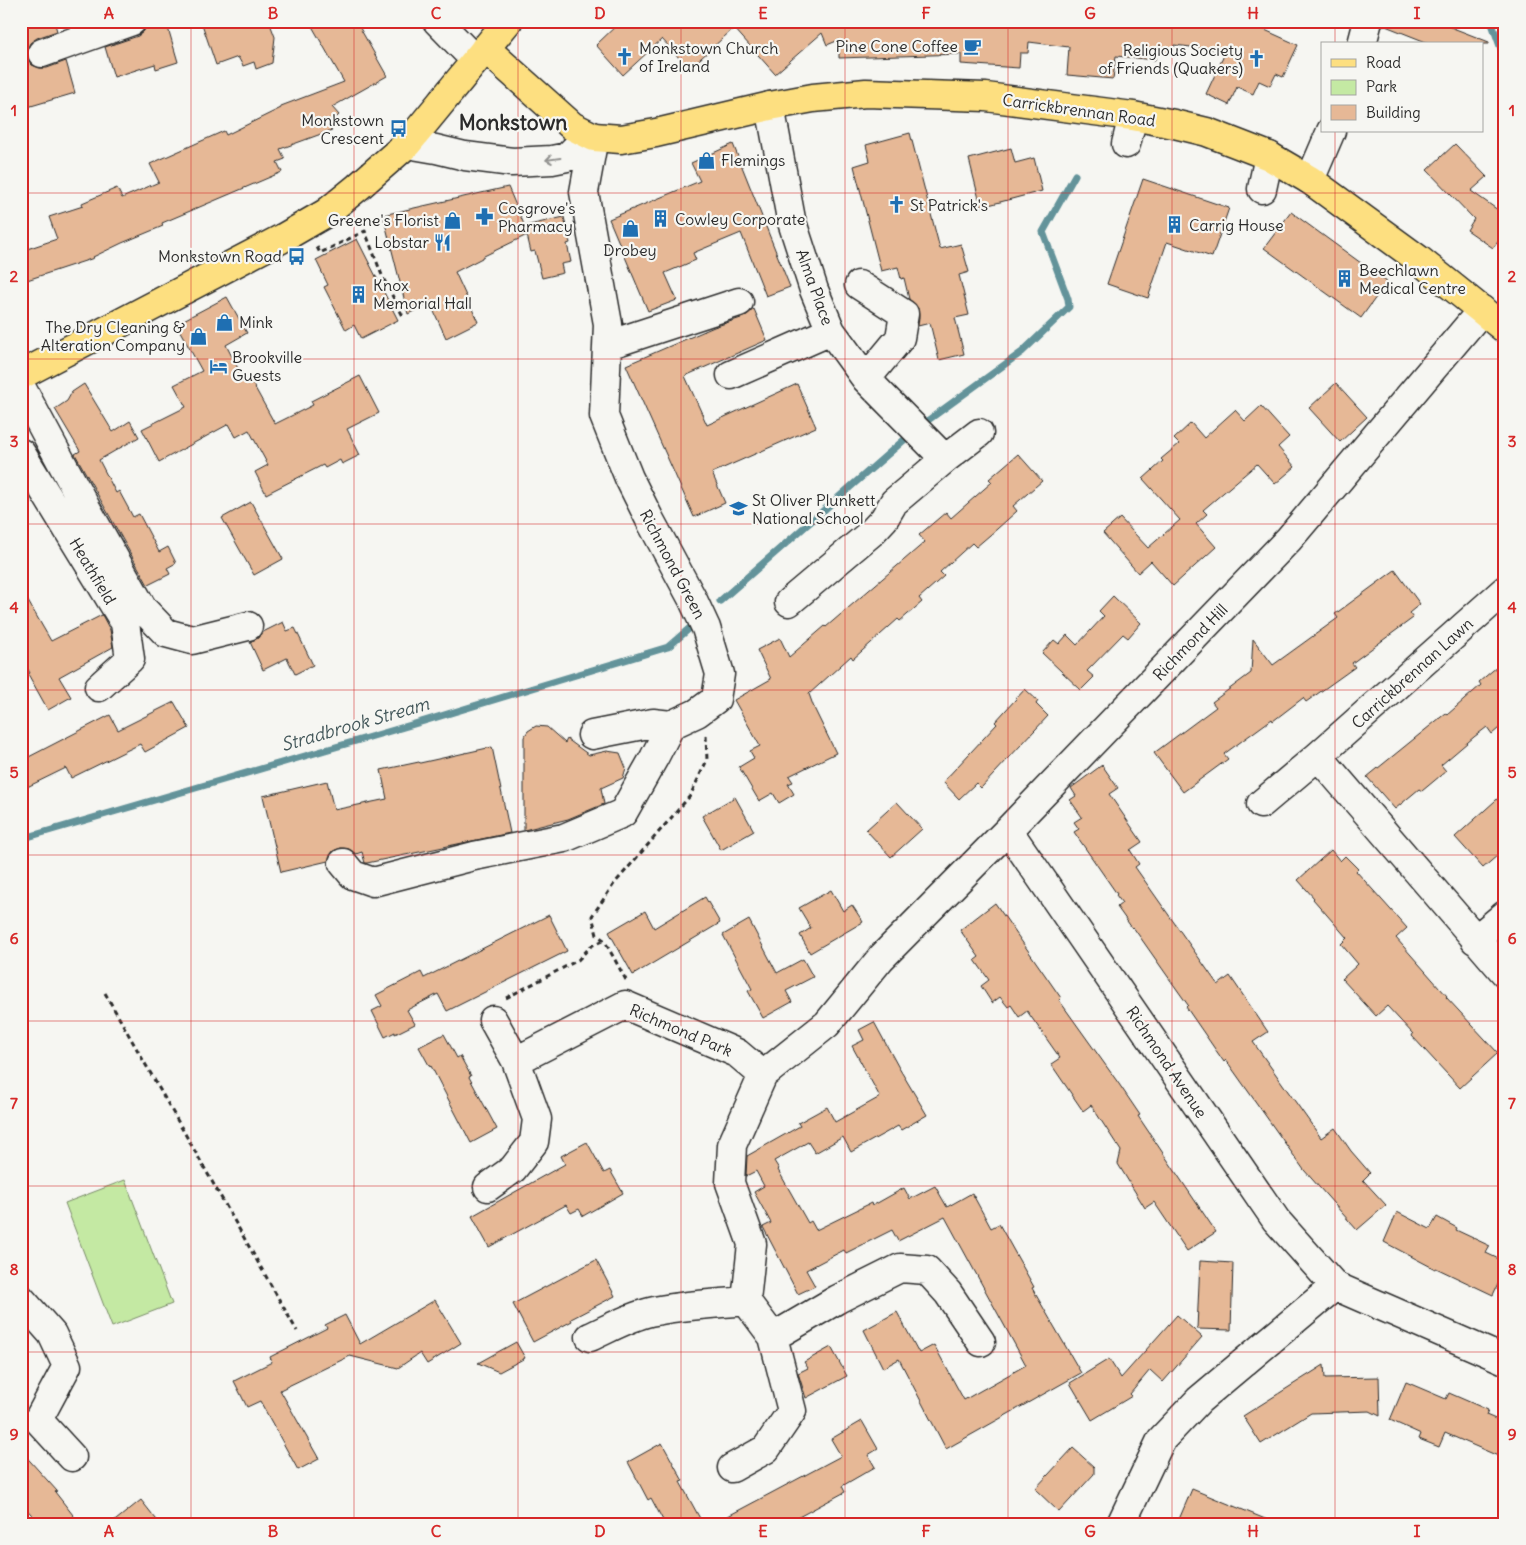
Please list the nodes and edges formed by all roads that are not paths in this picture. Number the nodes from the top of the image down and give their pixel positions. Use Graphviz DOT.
graph roads {
  1 [pos="132,21"];
  2 [pos="437,21"];
  3 [pos="508,21"];
  4 [pos="1368,21"];
  5 [pos="1363,42"];
  6 [pos="42,53"];
  7 [pos="480,54"];
  8 [pos="770,106"];
  9 [pos="1133,116"];
  10 [pos="1331,132"];
  11 [pos="594,137"];
  12 [pos="407,144"];
  13 [pos="1126,144"];
  14 [pos="1269,156"];
  15 [pos="1310,180"];
  16 [pos="1262,189"];
  17 [pos="859,285"];
  18 [pos="739,302"];
  19 [pos="1482,310"];
  20 [pos="1505,329"];
  21 [pos="831,331"];
  22 [pos="608,345"];
  23 [pos="21,375"];
  24 [pos="731,376"];
  25 [pos="866,379"];
  26 [pos="21,387"];
  27 [pos="979,433"];
  28 [pos="21,453"];
  29 [pos="945,458"];
  30 [pos="1505,590"];
  31 [pos="789,602"];
  32 [pos="248,626"];
  33 [pos="98,687"];
  34 [pos="671,724"];
  35 [pos="592,735"];
  36 [pos="1318,756"];
  37 [pos="1260,804"];
  38 [pos="1008,830"];
  39 [pos="343,863"];
  40 [pos="1505,915"];
  41 [pos="1475,940"];
  42 [pos="1505,973"];
  43 [pos="493,1020"];
  44 [pos="516,1062"];
  45 [pos="763,1075"];
  46 [pos="488,1187"];
  47 [pos="1335,1286"];
  48 [pos="21,1299"];
  49 [pos="746,1301"];
  50 [pos="590,1337"];
  51 [pos="773,1337"];
  52 [pos="981,1342"];
  53 [pos="1505,1360"];
  54 [pos="72,1457"];
  55 [pos="732,1468"];
  56 [pos="1121,1524"];
  1 -- 6 [label="street"];
  2 -- 7 [label="street"];
  3 -- 7 [label="main road"];
  4 -- 5 [label="street"];
  7 -- 11 [label="main road, Carrickbrennan Road"];
  7 -- 12 [label="main road"];
  8 -- 9 [label="main road, Carrickbrennan Road"];
  8 -- 11 [label="main road, Carrickbrennan Road"];
  8 -- 21 [label="street, Alma Place"];
  9 -- 13 [label="street"];
  9 -- 14 [label="main road, Carrickbrennan Road"];
  10 -- 15 [label="street"];
  11 -- 12 [label="street, one-way"];
  11 -- 22 [label="street, Richmond Green"];
  12 -- 23 [label="main road"];
  14 -- 15 [label="main road, Carrickbrennan Road"];
  14 -- 16 [label="street"];
  15 -- 19 [label="main road, Carrickbrennan Road"];
  17 -- 25 [label="street"];
  18 -- 22 [label="street"];
  19 -- 20 [label="main road, Carrickbrennan Road"];
  19 -- 38 [label="street, Richmond Hill"];
  21 -- 24 [label="street"];
  21 -- 25 [label="street, Alma Place"];
  22 -- 34 [label="street, Richmond Green"];
  25 -- 29 [label="street, Alma Place"];
  26 -- 32 [label="street"];
  27 -- 29 [label="street"];
  28 -- 33 [label="street, Heathfield"];
  29 -- 31 [label="street"];
  30 -- 36 [label="street, Carrickbrennan Lawn"];
  34 -- 35 [label="street"];
  34 -- 39 [label="street"];
  36 -- 37 [label="street, Carrickbrennan Lawn"];
  36 -- 41 [label="street"];
  38 -- 45 [label="street, Richmond Hill"];
  38 -- 47 [label="street, Richmond Avenue"];
  40 -- 41 [label="street"];
  41 -- 42 [label="street"];
  43 -- 44 [label="street"];
  44 -- 45 [label="street, Richmond Park"];
  44 -- 46 [label="street"];
  45 -- 49 [label="street"];
  47 -- 53 [label="street, Richmond Avenue"];
  47 -- 56 [label="street"];
  48 -- 54 [label="street"];
  49 -- 50 [label="street"];
  49 -- 51 [label="street"];
  51 -- 52 [label="street"];
  51 -- 55 [label="street"];
}
